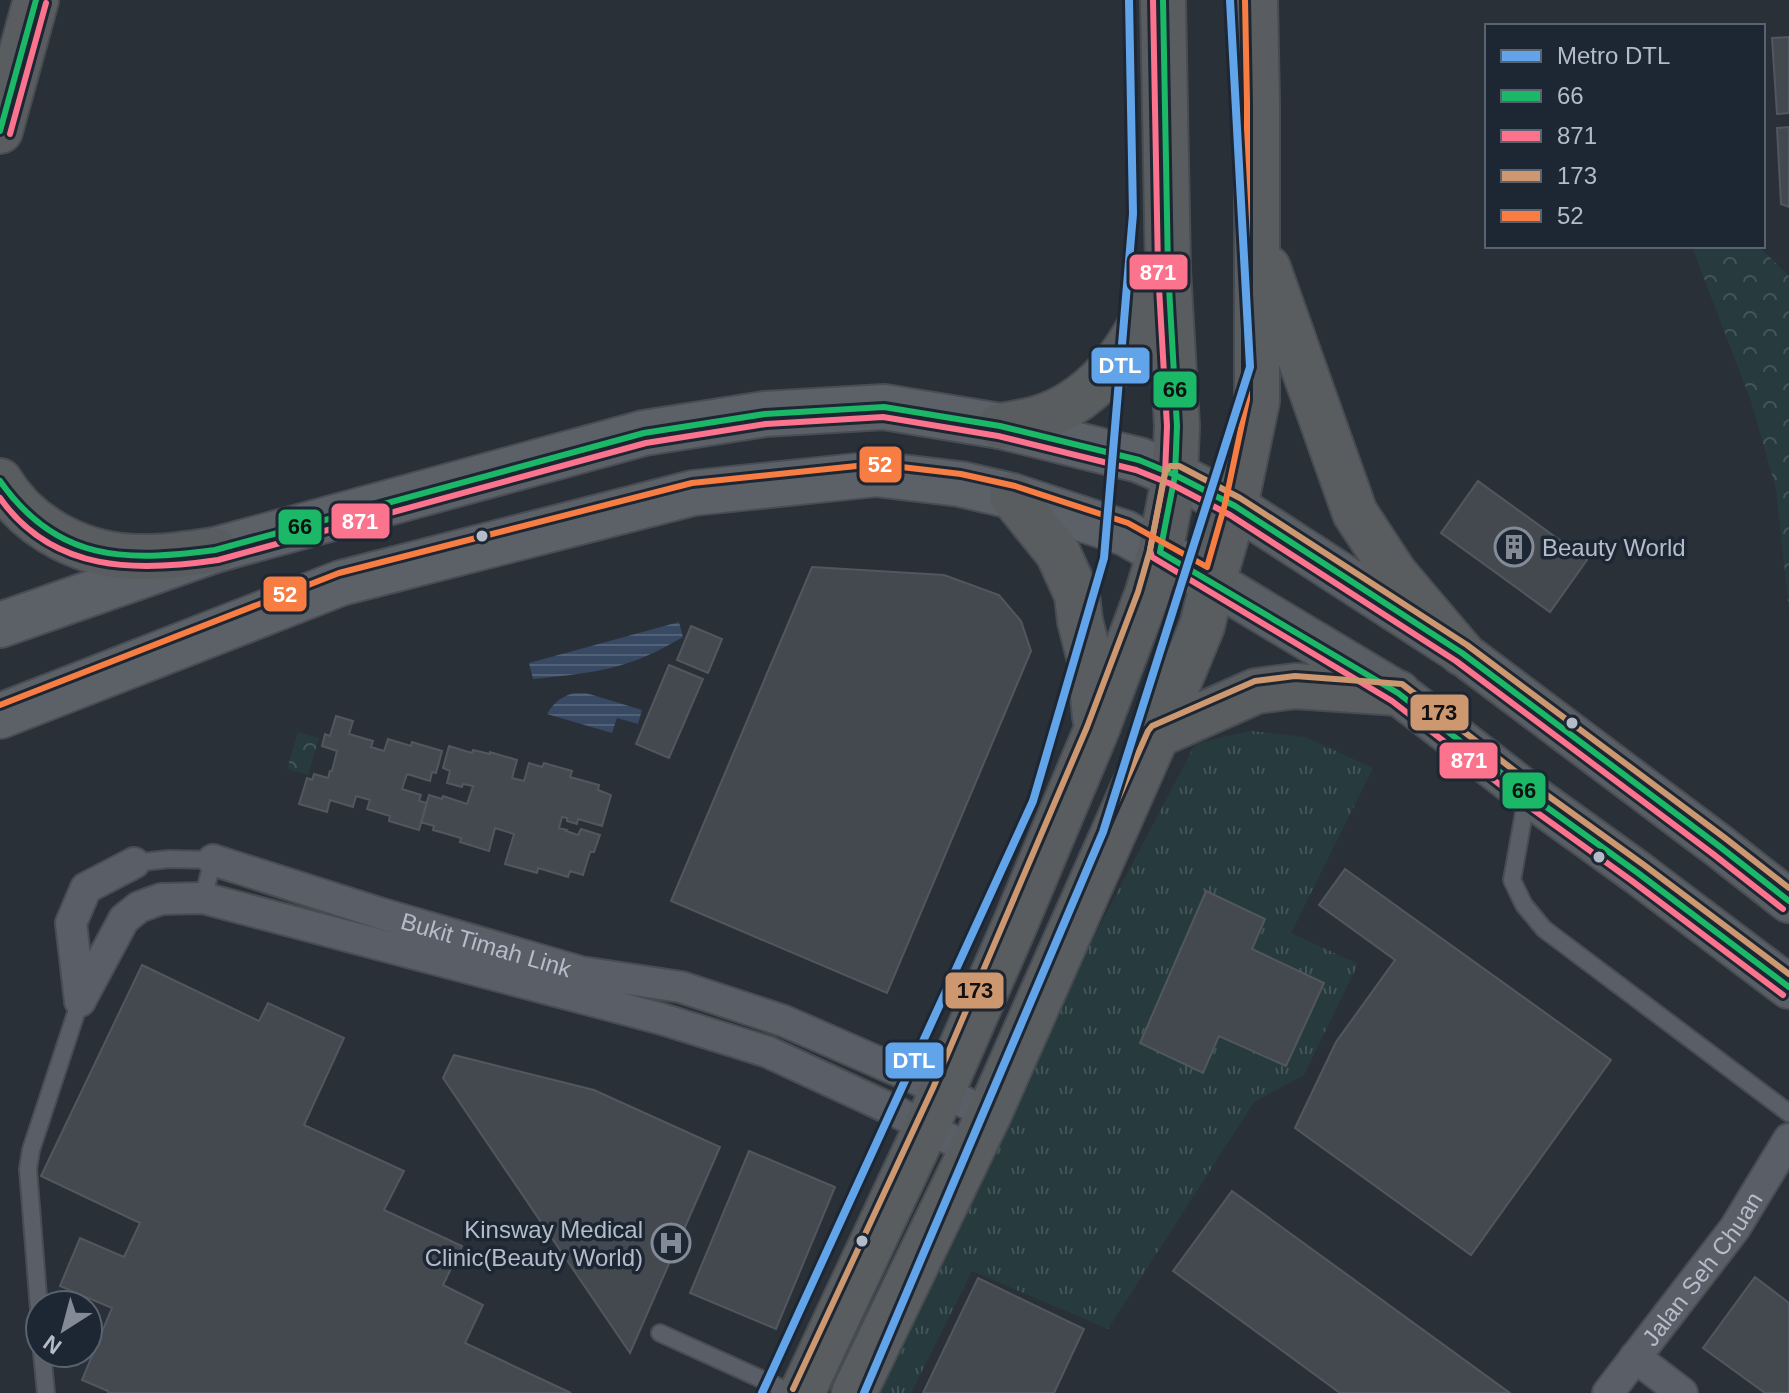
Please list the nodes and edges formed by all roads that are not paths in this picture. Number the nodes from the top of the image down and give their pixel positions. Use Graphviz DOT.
graph roads {
  1 [pos="36,0"];
  2 [pos="1163,0"];
  3 [pos="1255,0"];
  4 [pos="0,131"];
  5 [pos="1258,239"];
  6 [pos="1168,270"];
  7 [pos="1000,426"];
  8 [pos="1175,475"];
  9 [pos="0,481"];
  10 [pos="1012,496"];
  11 [pos="1235,506"];
  12 [pos="215,550"];
  13 [pos="1160,552"];
  14 [pos="1213,582"];
  15 [pos="0,625"];
  16 [pos="1462,653"];
  17 [pos="1398,693"];
  18 [pos="0,716"];
  19 [pos="1096,731"];
  20 [pos="1157,735"];
  21 [pos="1527,793"];
  22 [pos="213,860"];
  23 [pos="134,863"];
  24 [pos="203,898"];
  25 [pos="1789,901"];
  26 [pos="379,913"];
  27 [pos="373,942"];
  28 [pos="577,984"];
  29 [pos="1789,987"];
  30 [pos="80,1001"];
  31 [pos="934,1110"];
  32 [pos="1789,1113"];
  33 [pos="980,1132"];
  34 [pos="1789,1139"];
  35 [pos="37,1289"];
  36 [pos="660,1333"];
  37 [pos="1635,1357"];
  38 [pos="44,1369"];
  39 [pos="46,1393"];
  40 [pos="792,1393"];
  41 [pos="802,1393"];
  42 [pos="854,1393"];
  43 [pos="1608,1393"];
  44 [pos="1682,1393"];
  1 -- 4 [label="highway"];
  2 -- 6 [label="highway"];
  3 -- 5 [label="highway"];
  5 -- 11 [label="highway"];
  5 -- 16 [label="highway"];
  6 -- 7 [label="highway"];
  6 -- 8 [label="highway"];
  7 -- 8 [label="main road"];
  7 -- 12 [label="main road"];
  8 -- 11 [label="main road"];
  8 -- 13 [label="highway"];
  9 -- 12 [label="highway"];
  10 -- 13 [label="main road"];
  10 -- 18 [label="main road"];
  10 -- 19 [label="highway"];
  11 -- 14 [label="highway"];
  11 -- 16 [label="main road"];
  12 -- 15 [label="main road"];
  13 -- 14 [label="main road"];
  13 -- 19 [label="highway"];
  14 -- 17 [label="main road"];
  14 -- 20 [label="highway"];
  16 -- 25 [label="main road"];
  17 -- 20 [label="highway"];
  17 -- 21 [label="main road"];
  19 -- 31 [label="highway"];
  20 -- 33 [label="highway"];
  21 -- 29 [label="main road"];
  21 -- 32 [label="lane"];
  22 -- 23 [label="lane, Bukit Timah Link"];
  22 -- 24 [label="lane"];
  22 -- 26 [label="street, Bukit Timah Link"];
  23 -- 30 [label="street, Bukit Timah Link"];
  24 -- 27 [label="street, Bukit Timah Link"];
  24 -- 30 [label="street, Bukit Timah Link"];
  26 -- 27 [label="lane"];
  26 -- 28 [label="street, Bukit Timah Link"];
  27 -- 28 [label="street, Bukit Timah Link"];
  28 -- 31 [label="street, Bukit Timah Link"];
  30 -- 35 [label="lane, Bukit Timah Link"];
  31 -- 33 [label="street, Bukit Timah Link"];
  31 -- 33 [label="street, Bukit Timah Link"];
  31 -- 41 [label="highway"];
  33 -- 42 [label="highway"];
  34 -- 37 [label="street, Jalan Seh Chuan"];
  36 -- 40 [label="lane"];
  37 -- 43 [label="street, Jalan Seh Chuan"];
  37 -- 44 [label="street"];
  38 -- 39 [label="lane"];
}
